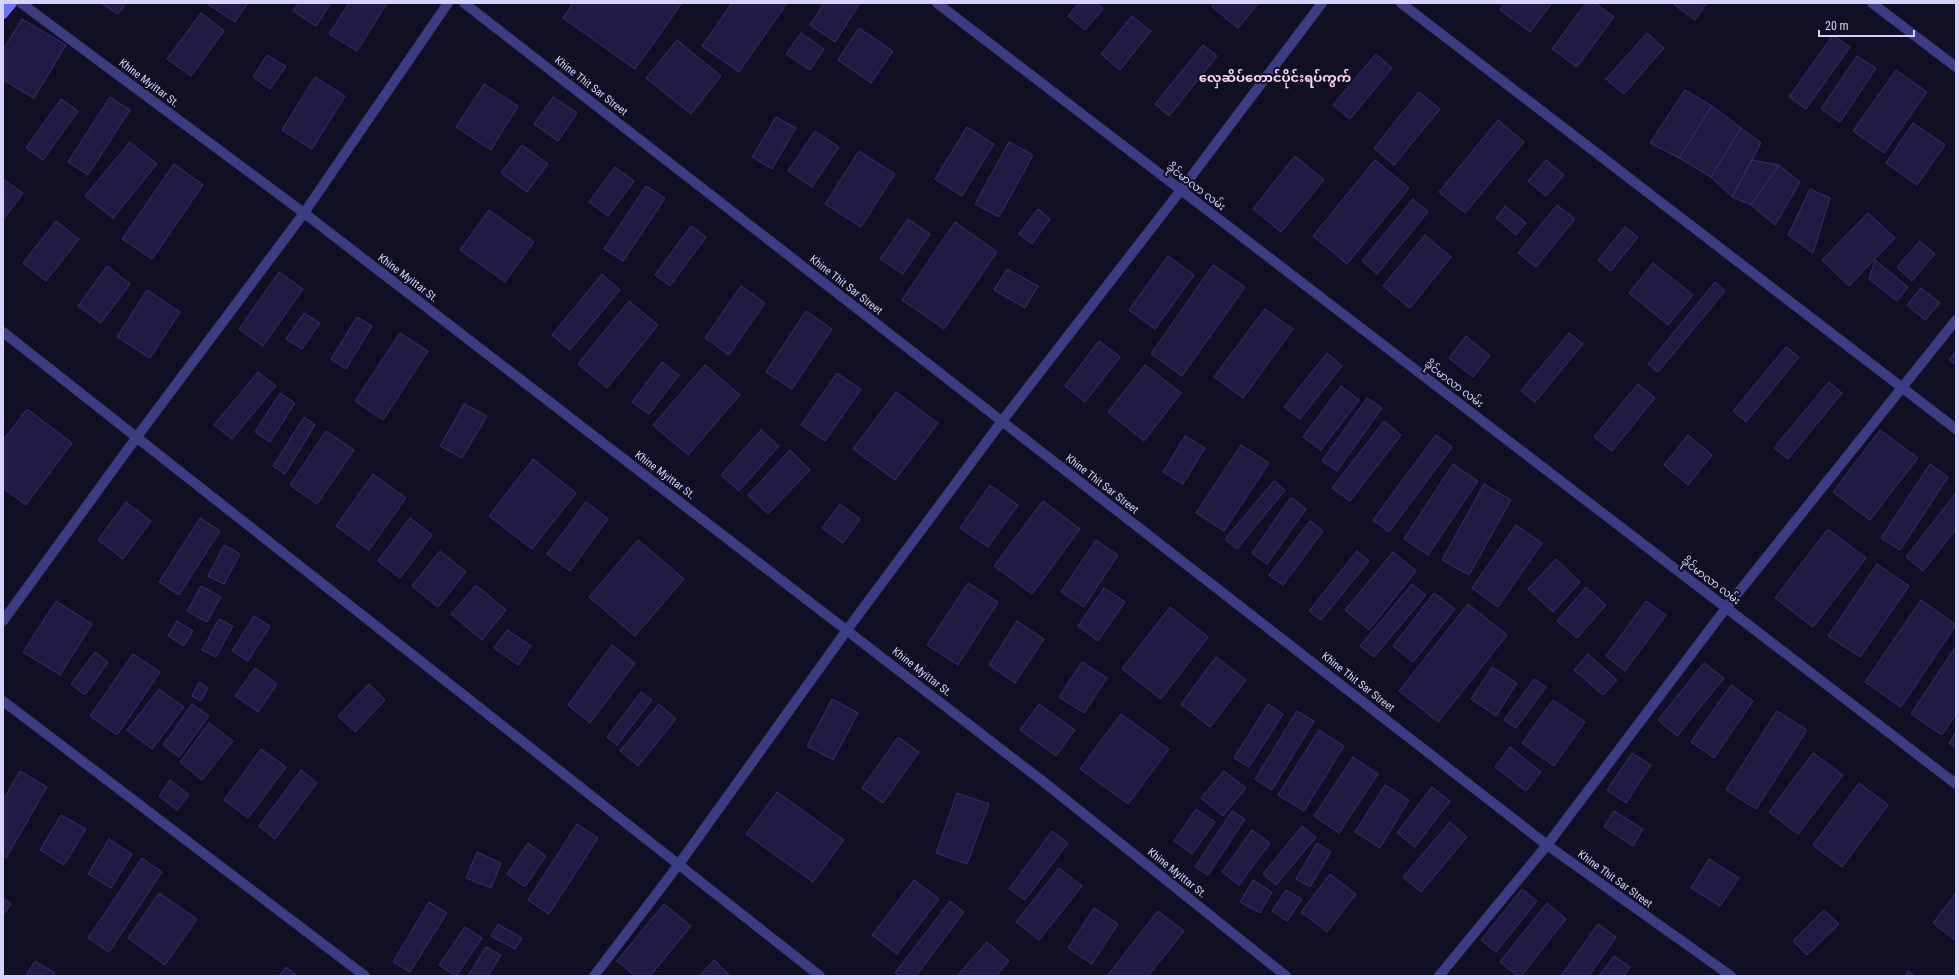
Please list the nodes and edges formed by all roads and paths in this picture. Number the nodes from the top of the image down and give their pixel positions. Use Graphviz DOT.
graph roads {
  1 [pos="12,3"];
  2 [pos="21,3"];
  3 [pos="448,3"];
  4 [pos="464,3"];
  5 [pos="937,3"];
  6 [pos="1322,3"];
  7 [pos="1401,3"];
  8 [pos="1872,3"];
  9 [pos="3,14"];
  10 [pos="1956,68"];
  11 [pos="1181,190"];
  12 [pos="304,213"];
  13 [pos="1956,320"];
  14 [pos="3,332"];
  15 [pos="1902,387"];
  16 [pos="1002,421"];
  17 [pos="1956,428"];
  18 [pos="136,438"];
  19 [pos="1726,608"];
  20 [pos="3,621"];
  21 [pos="847,630"];
  22 [pos="3,701"];
  23 [pos="1956,784"];
  24 [pos="1547,845"];
  25 [pos="679,864"];
  26 [pos="365,976"];
  27 [pos="594,976"];
  28 [pos="820,976"];
  29 [pos="1286,976"];
  30 [pos="1439,976"];
  31 [pos="1731,976"];
  1 -- 9 [label="main road"];
  2 -- 12 [label="street, Khine Myittar St."];
  3 -- 12 [label="street"];
  4 -- 16 [label="street, Khine Thit Sar Street"];
  5 -- 11 [label="street, ခိုင်မာလာ လမ်း"];
  6 -- 11 [label="street"];
  7 -- 15 [label="street"];
  8 -- 10 [label="street"];
  11 -- 16 [label="street"];
  11 -- 19 [label="street, ခိုင်မာလာ လမ်း"];
  12 -- 18 [label="street"];
  12 -- 21 [label="street, Khine Myittar St."];
  13 -- 15 [label="street"];
  14 -- 18 [label="street"];
  15 -- 17 [label="street"];
  15 -- 19 [label="street"];
  16 -- 21 [label="street"];
  16 -- 24 [label="street, Khine Thit Sar Street"];
  18 -- 20 [label="street"];
  18 -- 25 [label="street"];
  19 -- 23 [label="street, ခိုင်မာလာ လမ်း"];
  19 -- 24 [label="street"];
  21 -- 25 [label="street"];
  21 -- 29 [label="street, Khine Myittar St."];
  22 -- 26 [label="street"];
  24 -- 30 [label="street"];
  24 -- 31 [label="street, Khine Thit Sar Street"];
  25 -- 27 [label="street"];
  25 -- 28 [label="street"];
}
